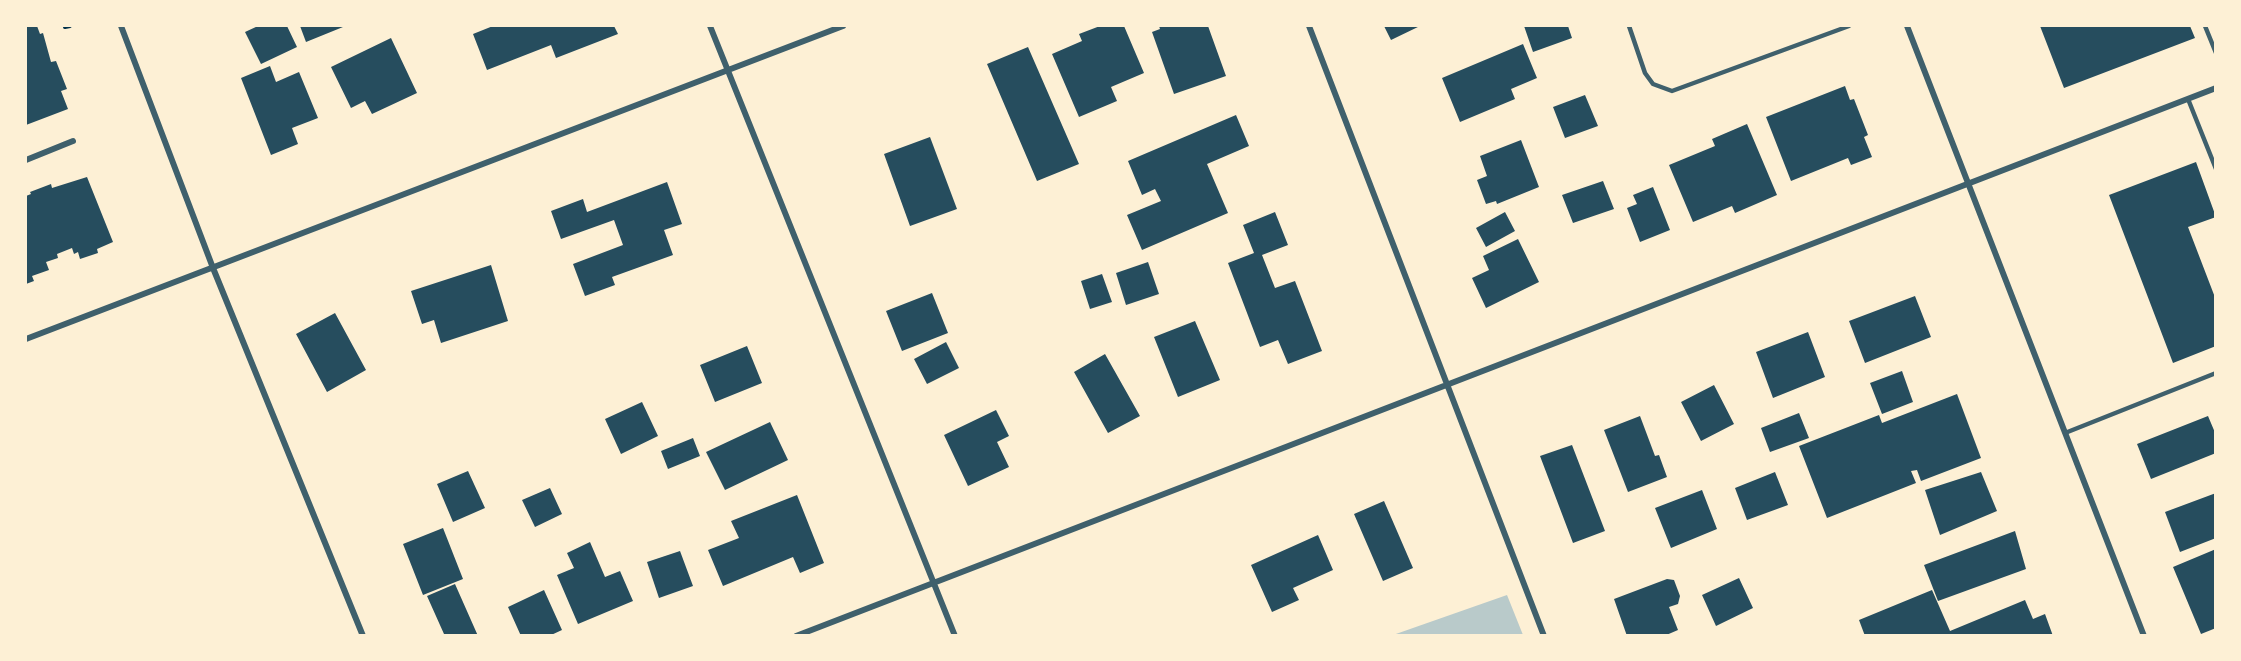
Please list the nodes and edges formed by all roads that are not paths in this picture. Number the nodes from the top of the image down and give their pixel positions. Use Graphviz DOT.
graph roads {
  1 [pos="121,26"];
  2 [pos="710,26"];
  3 [pos="843,26"];
  4 [pos="1309,26"];
  5 [pos="1629,26"];
  6 [pos="1849,26"];
  7 [pos="1907,26"];
  8 [pos="2205,26"];
  9 [pos="2216,53"];
  10 [pos="728,71"];
  11 [pos="2216,88"];
  12 [pos="2188,99"];
  13 [pos="73,141"];
  14 [pos="26,160"];
  15 [pos="2216,169"];
  16 [pos="1968,185"];
  17 [pos="213,268"];
  18 [pos="26,339"];
  19 [pos="2216,374"];
  20 [pos="1448,384"];
  21 [pos="2065,433"];
  22 [pos="935,584"];
  23 [pos="363,636"];
  24 [pos="796,636"];
  25 [pos="955,636"];
  26 [pos="1545,636"];
  27 [pos="2144,636"];
  1 -- 17 [label="street"];
  2 -- 10 [label="street"];
  3 -- 10 [label="street"];
  4 -- 20 [label="street"];
  5 -- 6 [label="lane"];
  7 -- 16 [label="street"];
  8 -- 9 [label="lane"];
  10 -- 17 [label="street"];
  10 -- 22 [label="street"];
  11 -- 12 [label="street"];
  12 -- 15 [label="lane"];
  12 -- 16 [label="street"];
  13 -- 14 [label="street"];
  16 -- 20 [label="street"];
  16 -- 21 [label="street"];
  17 -- 18 [label="street"];
  17 -- 23 [label="street"];
  19 -- 21 [label="lane"];
  20 -- 22 [label="street"];
  20 -- 26 [label="street"];
  21 -- 27 [label="street"];
  22 -- 24 [label="street"];
  22 -- 25 [label="street"];
}
